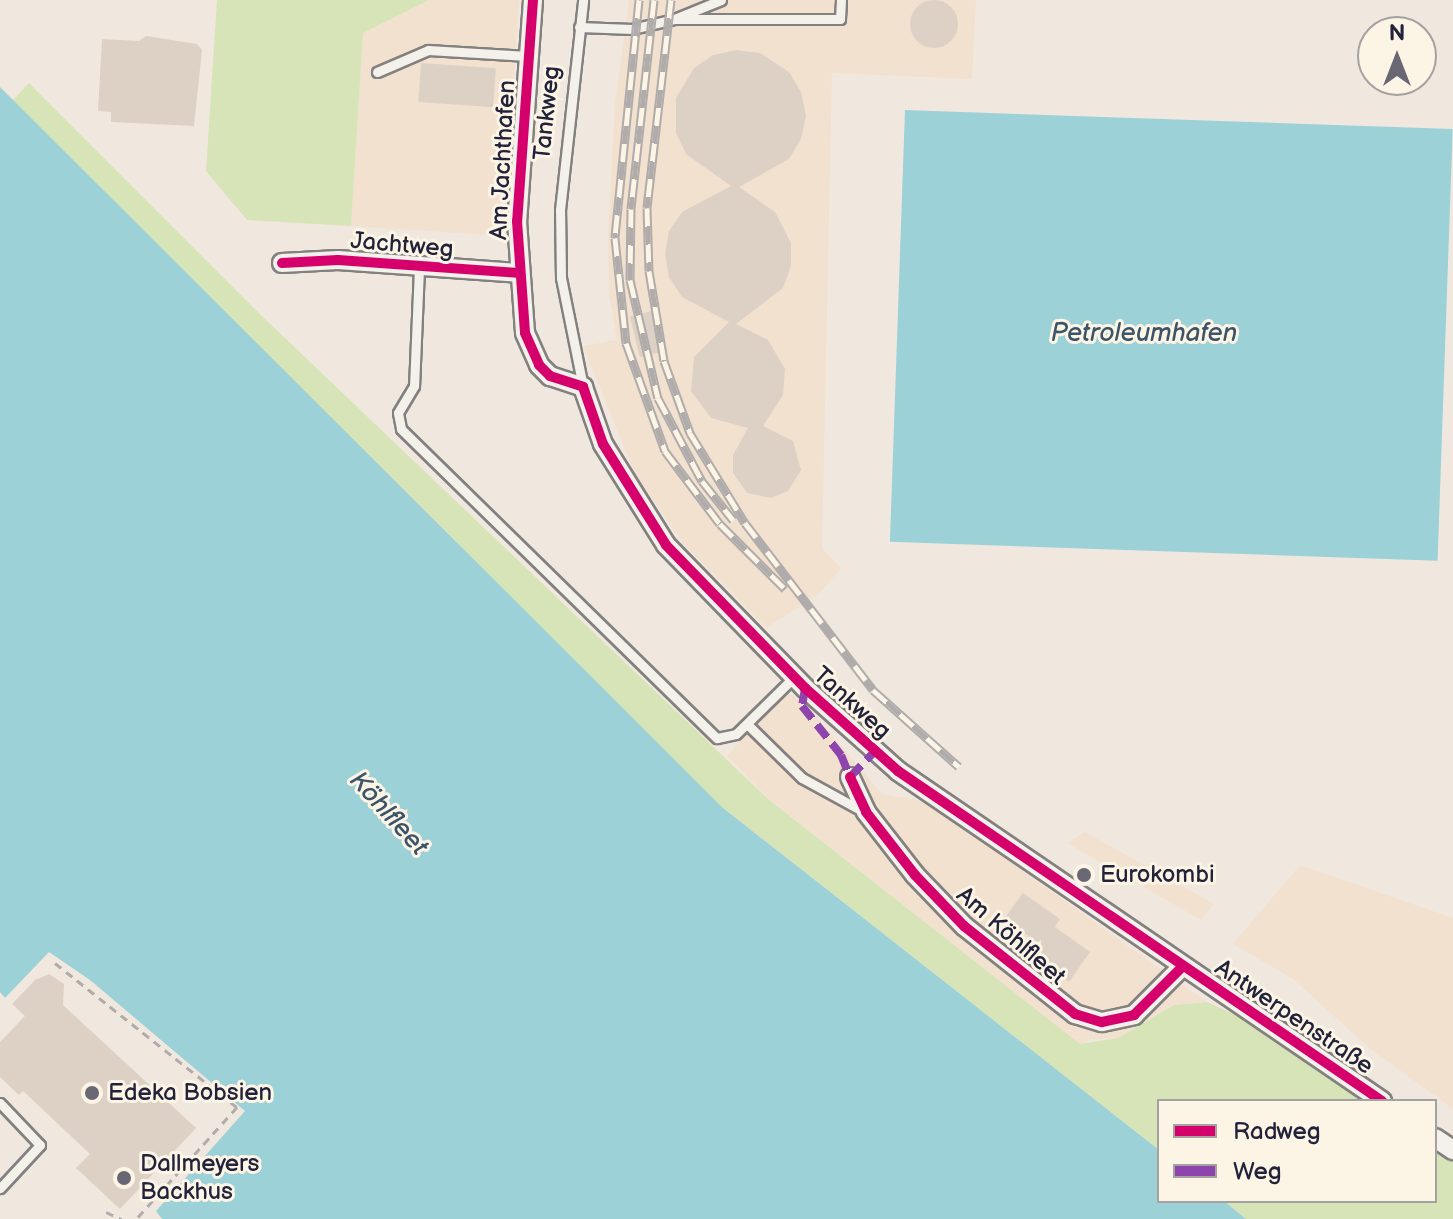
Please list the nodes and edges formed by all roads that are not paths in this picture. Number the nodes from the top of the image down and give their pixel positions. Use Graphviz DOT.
graph roads {
  1 [pos="533,0"];
  2 [pos="583,0"];
  3 [pos="721,0"];
  4 [pos="841,0"];
  5 [pos="674,19"];
  6 [pos="579,27"];
  7 [pos="528,56"];
  8 [pos="377,72"];
  9 [pos="282,263"];
  10 [pos="419,268"];
  11 [pos="518,273"];
  12 [pos="583,387"];
  13 [pos="794,677"];
  14 [pos="747,724"];
  15 [pos="850,777"];
  16 [pos="866,812"];
  17 [pos="1183,966"];
  18 [pos="1379,1099"];
  19 [pos="0,1103"];
  20 [pos="0,1188"];
  1 -- 7 [label="street, Am Jachthafen"];
  2 -- 6 [label="lane, Tankweg"];
  3 -- 5 [label="lane"];
  4 -- 5 [label="lane"];
  5 -- 6 [label="lane"];
  6 -- 12 [label="lane, Tankweg"];
  7 -- 8 [label="lane"];
  7 -- 11 [label="street, Am Jachthafen"];
  9 -- 10 [label="street, Jachtweg"];
  10 -- 11 [label="street, Jachtweg"];
  10 -- 14 [label="lane"];
  11 -- 12 [label="street, Am Jachthafen"];
  12 -- 13 [label="street, Tankweg"];
  13 -- 14 [label="lane"];
  13 -- 17 [label="street, Tankweg"];
  14 -- 16 [label="lane"];
  15 -- 16 [label="street, Am Köhlfleet"];
  16 -- 17 [label="street, Am Köhlfleet"];
  17 -- 18 [label="street, Antwerpenstraße"];
  19 -- 20 [label="lane"];
}
